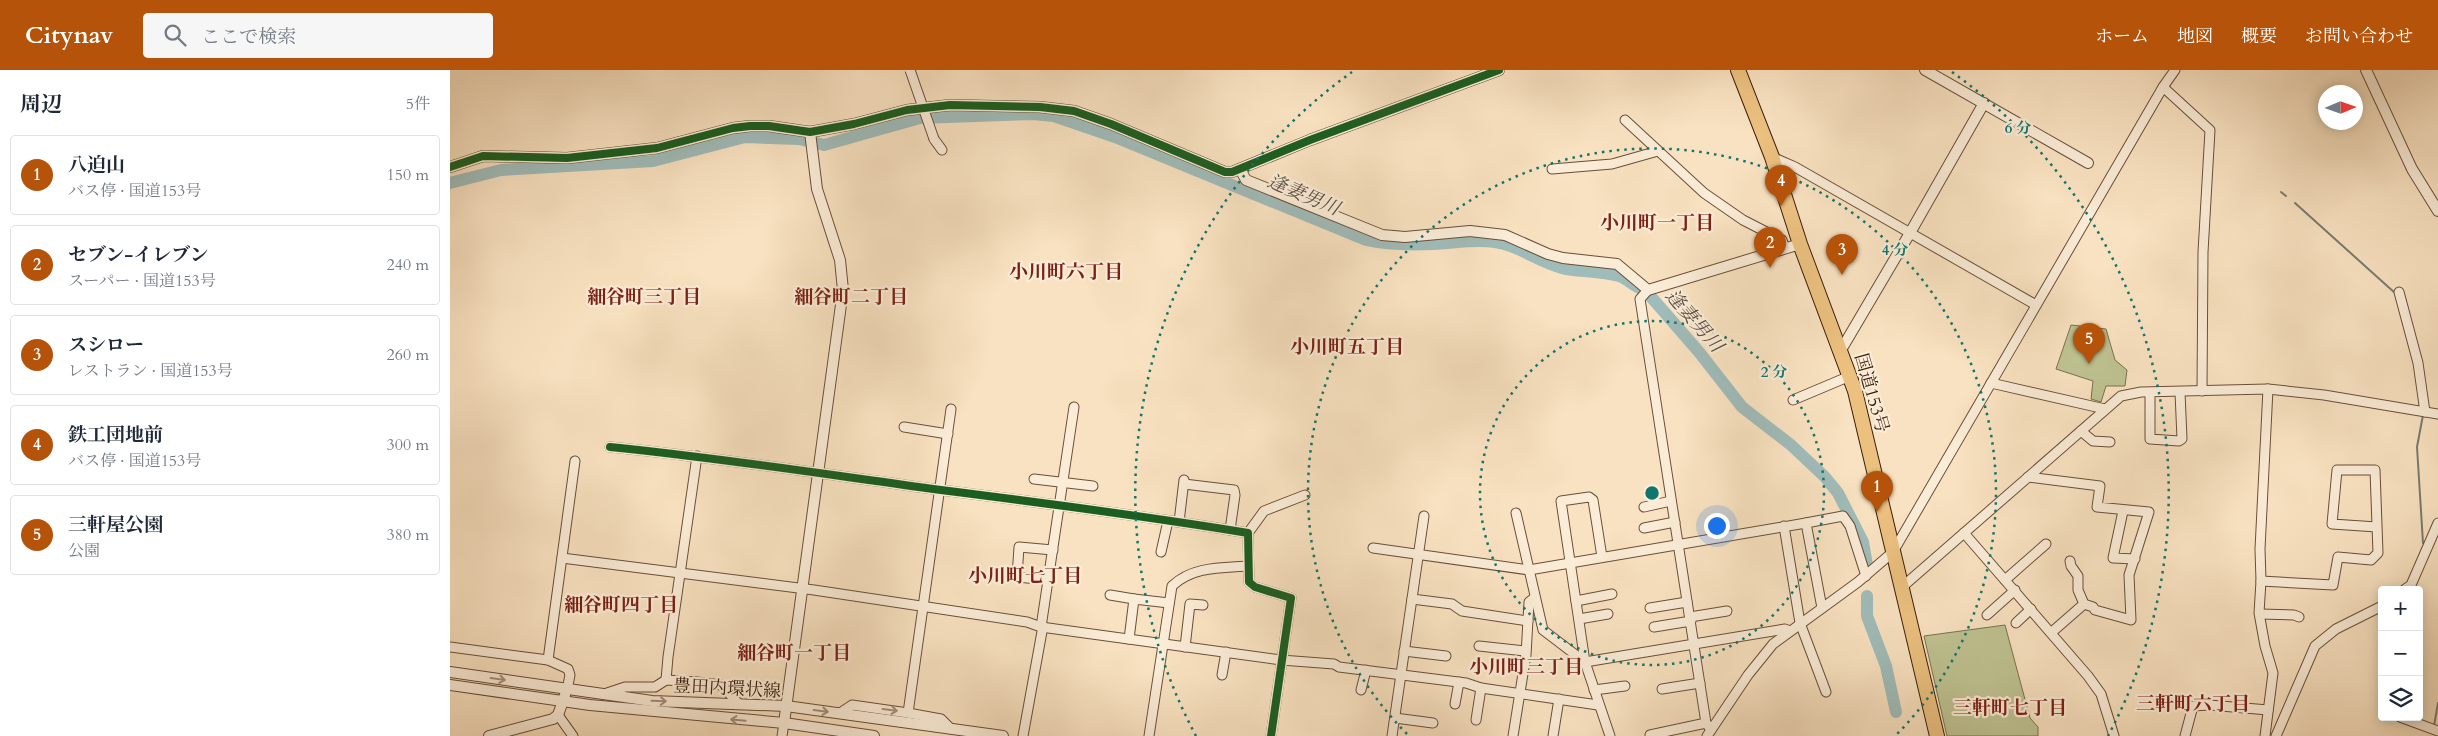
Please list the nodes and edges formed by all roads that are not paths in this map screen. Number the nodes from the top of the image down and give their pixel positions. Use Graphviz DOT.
graph roads {
  1 [pos="910,70"];
  2 [pos="1499,70"];
  3 [pos="1738,70"];
  4 [pos="1925,70"];
  5 [pos="2175,70"];
  6 [pos="2366,70"];
  7 [pos="2162,87"];
  8 [pos="1984,103"];
  9 [pos="1625,120"];
  10 [pos="811,139"];
  11 [pos="942,150"];
  12 [pos="1658,151"];
  13 [pos="1772,157"];
  14 [pos="2088,163"];
  15 [pos="450,167"];
  16 [pos="1240,169"];
  17 [pos="1552,169"];
  18 [pos="2438,211"];
  19 [pos="1910,233"];
  20 [pos="1800,244"];
  21 [pos="1785,248"];
  22 [pos="1648,290"];
  23 [pos="2399,292"];
  24 [pos="2036,305"];
  25 [pos="1841,350"];
  26 [pos="1850,376"];
  27 [pos="1991,383"];
  28 [pos="2268,389"];
  29 [pos="2202,391"];
  30 [pos="2180,392"];
  31 [pos="2150,393"];
  32 [pos="1793,400"];
  33 [pos="1074,407"];
  34 [pos="951,409"];
  35 [pos="2105,409"];
  36 [pos="2425,412"];
  37 [pos="2438,414"];
  38 [pos="904,427"];
  39 [pos="2081,431"];
  40 [pos="948,434"];
  41 [pos="2110,442"];
  42 [pos="610,447"];
  43 [pos="697,456"];
  44 [pos="575,461"];
  45 [pos="818,472"];
  46 [pos="2028,477"];
  47 [pos="1034,479"];
  48 [pos="1064,484"];
  49 [pos="1094,486"];
  50 [pos="940,490"];
  51 [pos="1304,495"];
  52 [pos="1671,501"];
  53 [pos="1061,504"];
  54 [pos="1644,507"];
  55 [pos="2123,511"];
  56 [pos="1516,512"];
  57 [pos="1424,516"];
  58 [pos="1168,521"];
  59 [pos="1179,522"];
  60 [pos="1674,522"];
  61 [pos="1806,523"];
  62 [pos="2438,523"];
  63 [pos="1784,526"];
  64 [pos="2377,527"];
  65 [pos="1644,528"];
  66 [pos="1230,530"];
  67 [pos="1248,533"];
  68 [pos="1964,533"];
  69 [pos="2046,544"];
  70 [pos="1678,545"];
  71 [pos="1373,548"];
  72 [pos="1053,550"];
  73 [pos="1161,552"];
  74 [pos="1893,552"];
  75 [pos="1418,556"];
  76 [pos="1602,557"];
  77 [pos="562,558"];
  78 [pos="2135,559"];
  79 [pos="2070,561"];
  80 [pos="1569,562"];
  81 [pos="1248,566"];
  82 [pos="1529,570"];
  83 [pos="680,574"];
  84 [pos="1866,576"];
  85 [pos="1048,580"];
  86 [pos="2005,580"];
  87 [pos="2262,581"];
  88 [pos="2410,586"];
  89 [pos="1901,588"];
  90 [pos="802,589"];
  91 [pos="2015,590"];
  92 [pos="1612,594"];
  93 [pos="1110,595"];
  94 [pos="1534,598"];
  95 [pos="1134,599"];
  96 [pos="1412,599"];
  97 [pos="1576,601"];
  98 [pos="1687,602"];
  99 [pos="1169,603"];
  100 [pos="1203,604"];
  101 [pos="2084,604"];
  102 [pos="924,606"];
  103 [pos="1650,608"];
  104 [pos="1822,608"];
  105 [pos="2378,608"];
  106 [pos="2031,609"];
  107 [pos="1727,611"];
  108 [pos="1608,614"];
  109 [pos="2260,614"];
  110 [pos="1987,615"];
  111 [pos="2299,617"];
  112 [pos="1579,619"];
  113 [pos="1690,619"];
  114 [pos="1528,621"];
  115 [pos="1800,623"];
  116 [pos="2016,623"];
  117 [pos="1042,627"];
  118 [pos="1654,627"];
  119 [pos="1790,631"];
  120 [pos="2052,632"];
  121 [pos="1129,639"];
  122 [pos="1163,644"];
  123 [pos="1694,644"];
  124 [pos="1479,646"];
  125 [pos="450,647"];
  126 [pos="1185,647"];
  127 [pos="1404,651"];
  128 [pos="1525,651"];
  129 [pos="1226,652"];
  130 [pos="1446,656"];
  131 [pos="548,660"];
  132 [pos="1281,660"];
  133 [pos="1585,662"];
  134 [pos="1366,670"];
  135 [pos="450,672"];
  136 [pos="1222,675"];
  137 [pos="1401,675"];
  138 [pos="666,680"];
  139 [pos="1459,682"];
  140 [pos="1700,683"];
  141 [pos="450,685"];
  142 [pos="1625,686"];
  143 [pos="1481,688"];
  144 [pos="1662,689"];
  145 [pos="567,690"];
  146 [pos="1361,690"];
  147 [pos="1594,690"];
  148 [pos="1826,692"];
  149 [pos="1520,693"];
  150 [pos="604,694"];
  151 [pos="1559,699"];
  152 [pos="562,701"];
  153 [pos="738,703"];
  154 [pos="1455,704"];
  155 [pos="1598,705"];
  156 [pos="786,706"];
  157 [pos="2268,710"];
  158 [pos="908,712"];
  159 [pos="840,713"];
  160 [pos="558,715"];
  161 [pos="1395,718"];
  162 [pos="1476,720"];
  163 [pos="2411,721"];
  164 [pos="784,723"];
  165 [pos="1433,724"];
  166 [pos="952,729"];
  167 [pos="1708,730"];
  168 [pos="2438,731"];
  169 [pos="843,734"];
  170 [pos="1650,735"];
  171 [pos="489,736"];
  172 [pos="573,736"];
  173 [pos="782,736"];
  174 [pos="874,736"];
  175 [pos="1003,736"];
  176 [pos="1023,736"];
  177 [pos="1149,736"];
  178 [pos="1271,736"];
  179 [pos="1392,736"];
  180 [pos="1513,736"];
  181 [pos="1553,736"];
  182 [pos="1610,736"];
  183 [pos="1937,736"];
  184 [pos="2114,736"];
  185 [pos="2186,736"];
  186 [pos="2265,736"];
  187 [pos="2276,736"];
  1 -- 11 [label="street, bridge"];
  2 -- 16 [label="street"];
  3 -- 13 [label="highway, 国道153号"];
  4 -- 8 [label="street"];
  5 -- 7 [label="street"];
  6 -- 18 [label="street"];
  7 -- 24 [label="street"];
  7 -- 29 [label="street"];
  8 -- 14 [label="street"];
  8 -- 19 [label="street"];
  9 -- 12 [label="street"];
  10 -- 15 [label="street"];
  10 -- 16 [label="street"];
  10 -- 45 [label="street"];
  12 -- 17 [label="street"];
  12 -- 21 [label="street"];
  13 -- 19 [label="street"];
  13 -- 20 [label="highway, 国道153号"];
  16 -- 22 [label="street"];
  19 -- 24 [label="street"];
  19 -- 25 [label="street"];
  20 -- 21 [label="street"];
  20 -- 25 [label="highway, 国道153号"];
  21 -- 22 [label="street"];
  22 -- 52 [label="street"];
  23 -- 36 [label="street"];
  24 -- 27 [label="street"];
  25 -- 26 [label="highway, 国道153号"];
  26 -- 32 [label="street"];
  26 -- 74 [label="highway, 国道153号"];
  27 -- 35 [label="street"];
  27 -- 74 [label="street"];
  28 -- 29 [label="street"];
  28 -- 36 [label="street"];
  28 -- 87 [label="street"];
  29 -- 30 [label="street"];
  30 -- 31 [label="street"];
  30 -- 31 [label="street"];
  31 -- 35 [label="street"];
  33 -- 48 [label="street"];
  34 -- 40 [label="street"];
  35 -- 39 [label="street"];
  36 -- 37 [label="street"];
  38 -- 40 [label="street"];
  39 -- 41 [label="street"];
  39 -- 46 [label="street"];
  40 -- 50 [label="street"];
  42 -- 43 [label="street"];
  43 -- 45 [label="street"];
  43 -- 83 [label="street"];
  44 -- 77 [label="street"];
  45 -- 50 [label="street"];
  45 -- 90 [label="street"];
  46 -- 55 [label="street"];
  46 -- 68 [label="street"];
  47 -- 48 [label="street"];
  48 -- 49 [label="street"];
  48 -- 53 [label="street"];
  50 -- 53 [label="street"];
  50 -- 102 [label="street"];
  51 -- 67 [label="street"];
  52 -- 54 [label="street"];
  52 -- 60 [label="street"];
  53 -- 58 [label="street"];
  53 -- 72 [label="street"];
  55 -- 78 [label="street"];
  55 -- 78 [label="street"];
  56 -- 82 [label="street"];
  57 -- 75 [label="street"];
  58 -- 59 [label="street"];
  58 -- 73 [label="street"];
  59 -- 66 [label="street"];
  59 -- 66 [label="street"];
  60 -- 65 [label="street"];
  60 -- 70 [label="street"];
  61 -- 63 [label="street"];
  61 -- 84 [label="street"];
  61 -- 104 [label="street"];
  62 -- 88 [label="street"];
  63 -- 70 [label="street"];
  63 -- 115 [label="street"];
  64 -- 64 [label="street"];
  64 -- 87 [label="street"];
  66 -- 67 [label="street"];
  67 -- 81 [label="street"];
  68 -- 86 [label="street"];
  68 -- 89 [label="street"];
  69 -- 86 [label="street"];
  70 -- 76 [label="street"];
  70 -- 98 [label="street"];
  71 -- 75 [label="street"];
  72 -- 85 [label="street"];
  72 -- 85 [label="street"];
  74 -- 84 [label="street"];
  74 -- 89 [label="highway, 国道153号"];
  75 -- 82 [label="street"];
  75 -- 96 [label="street"];
  76 -- 80 [label="street"];
  76 -- 80 [label="street"];
  77 -- 83 [label="street"];
  77 -- 131 [label="street"];
  78 -- 101 [label="street"];
  79 -- 101 [label="street"];
  80 -- 82 [label="street"];
  80 -- 97 [label="street"];
  81 -- 99 [label="street"];
  81 -- 132 [label="street"];
  82 -- 94 [label="street"];
  83 -- 90 [label="street"];
  83 -- 138 [label="street"];
  84 -- 104 [label="street"];
  85 -- 117 [label="street"];
  86 -- 91 [label="street"];
  87 -- 109 [label="street"];
  89 -- 183 [label="highway, 国道153号"];
  90 -- 102 [label="street"];
  90 -- 156 [label="street"];
  91 -- 106 [label="street"];
  91 -- 110 [label="street"];
  92 -- 97 [label="street"];
  93 -- 95 [label="street"];
  94 -- 114 [label="street"];
  94 -- 133 [label="street"];
  95 -- 99 [label="street"];
  95 -- 121 [label="street"];
  96 -- 114 [label="street"];
  96 -- 127 [label="street"];
  97 -- 112 [label="street"];
  98 -- 103 [label="street"];
  98 -- 113 [label="street"];
  99 -- 122 [label="street"];
  100 -- 126 [label="street"];
  101 -- 120 [label="street"];
  102 -- 117 [label="street"];
  102 -- 158 [label="street"];
  104 -- 115 [label="street"];
  105 -- 187 [label="street"];
  106 -- 116 [label="street"];
  106 -- 120 [label="street"];
  107 -- 113 [label="street"];
  108 -- 112 [label="street"];
  109 -- 111 [label="street"];
  109 -- 157 [label="street"];
  112 -- 133 [label="street"];
  113 -- 118 [label="street"];
  113 -- 123 [label="street"];
  114 -- 128 [label="street"];
  115 -- 119 [label="street"];
  115 -- 148 [label="street"];
  117 -- 121 [label="street"];
  117 -- 176 [label="street"];
  119 -- 123 [label="street"];
  119 -- 167 [label="street"];
  120 -- 184 [label="street"];
  121 -- 122 [label="street"];
  122 -- 126 [label="street"];
  122 -- 177 [label="street"];
  123 -- 133 [label="street"];
  123 -- 140 [label="street"];
  124 -- 128 [label="street"];
  125 -- 131 [label="street"];
  126 -- 129 [label="street"];
  127 -- 130 [label="street"];
  127 -- 137 [label="street"];
  128 -- 149 [label="street"];
  129 -- 132 [label="street"];
  129 -- 136 [label="street"];
  131 -- 145 [label="street"];
  132 -- 134 [label="street"];
  132 -- 178 [label="street"];
  133 -- 147 [label="street"];
  134 -- 137 [label="street"];
  134 -- 146 [label="street"];
  135 -- 145 [label="street, 豊田内環状線, one-way"];
  137 -- 139 [label="street"];
  137 -- 161 [label="street"];
  138 -- 150 [label="street"];
  138 -- 153 [label="street"];
  139 -- 143 [label="street"];
  139 -- 154 [label="street"];
  140 -- 144 [label="street"];
  140 -- 167 [label="street"];
  141 -- 152 [label="street, 豊田内環状線"];
  142 -- 147 [label="street"];
  143 -- 149 [label="street"];
  143 -- 162 [label="street"];
  145 -- 150 [label="street, 豊田内環状線"];
  145 -- 152 [label="street"];
  147 -- 155 [label="street"];
  149 -- 151 [label="street"];
  149 -- 180 [label="street"];
  150 -- 153 [label="street, 豊田内環状線, one-way"];
  151 -- 155 [label="street"];
  151 -- 181 [label="street"];
  152 -- 160 [label="street"];
  164 -- 152 [label="street, 豊田内環状線, one-way"];
  153 -- 156 [label="street, 豊田内環状線"];
  155 -- 182 [label="street"];
  156 -- 159 [label="street, 豊田内環状線, one-way"];
  156 -- 164 [label="street"];
  157 -- 185 [label="street"];
  157 -- 186 [label="street"];
  159 -- 158 [label="street, one-way"];
  158 -- 166 [label="street"];
  159 -- 166 [label="street, 豊田内環状線"];
  160 -- 171 [label="street"];
  160 -- 172 [label="street"];
  161 -- 165 [label="street"];
  161 -- 179 [label="street"];
  163 -- 168 [label="street"];
  164 -- 169 [label="street, 豊田内環状線"];
  164 -- 173 [label="street"];
  166 -- 175 [label="street, 豊田内環状線"];
  167 -- 170 [label="street"];
  169 -- 174 [label="street, 豊田内環状線"];
}
